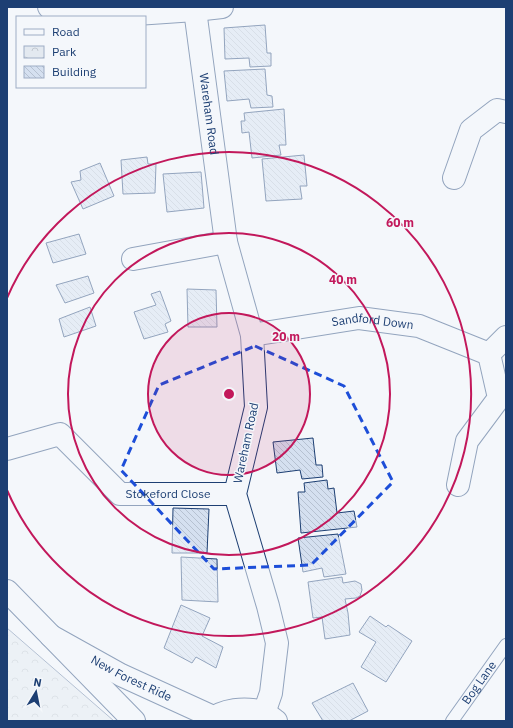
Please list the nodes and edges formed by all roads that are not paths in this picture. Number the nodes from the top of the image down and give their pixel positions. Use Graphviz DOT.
graph roads {
  1 [pos="49,7"];
  2 [pos="222,7"];
  3 [pos="195,10"];
  4 [pos="88,16"];
  5 [pos="107,16"];
  6 [pos="506,112"];
  7 [pos="454,178"];
  8 [pos="226,242"];
  9 [pos="133,259"];
  10 [pos="252,336"];
  11 [pos="506,337"];
  12 [pos="489,354"];
  13 [pos="7,449"];
  14 [pos="458,485"];
  15 [pos="235,494"];
  16 [pos="7,591"];
  17 [pos="51,636"];
  18 [pos="506,645"];
  19 [pos="270,717"];
  20 [pos="211,719"];
  21 [pos="134,721"];
  22 [pos="452,721"];
  1 -- 4 [label="street"];
  2 -- 3 [label="street"];
  3 -- 5 [label="street"];
  3 -- 8 [label="street, Wareham Road"];
  6 -- 7 [label="street"];
  8 -- 9 [label="street"];
  8 -- 10 [label="street, Wareham Road"];
  10 -- 12 [label="street, Sandford Down"];
  10 -- 15 [label="street, Wareham Road"];
  11 -- 12 [label="street"];
  12 -- 14 [label="street"];
  13 -- 15 [label="street, Stokeford Close"];
  15 -- 19 [label="street, Wareham Road"];
  16 -- 17 [label="street, New Forest Ride"];
  17 -- 20 [label="street, New Forest Ride"];
  17 -- 21 [label="street, New Forest Ride"];
  18 -- 22 [label="lane, Bog Lane"];
  19 -- 20 [label="street, New Forest Ride"];
}
